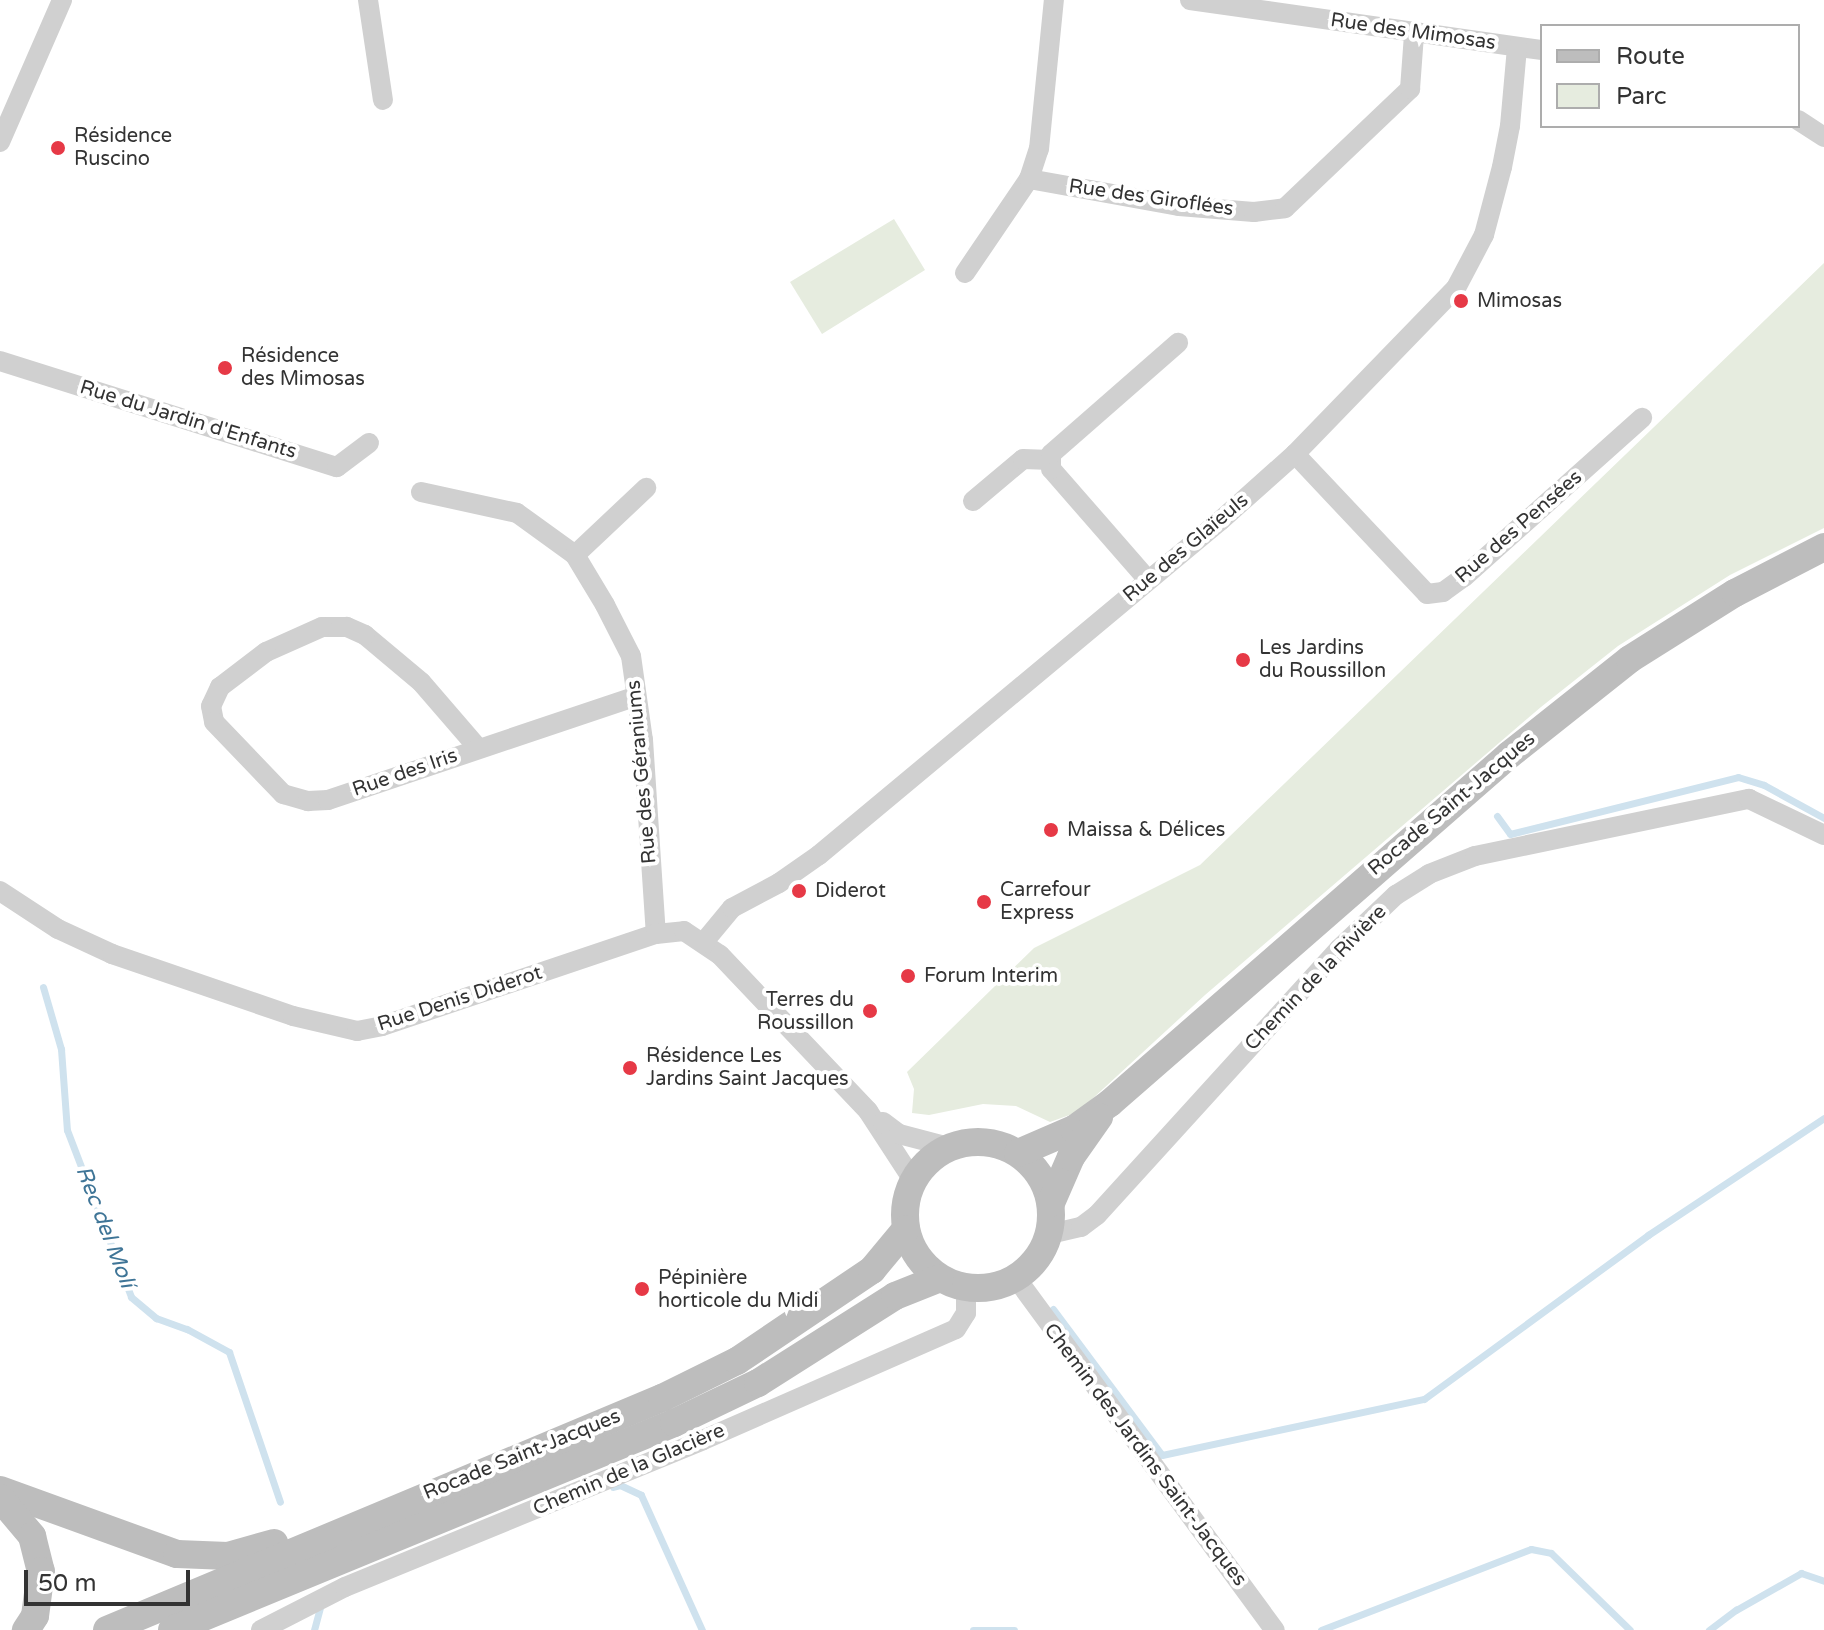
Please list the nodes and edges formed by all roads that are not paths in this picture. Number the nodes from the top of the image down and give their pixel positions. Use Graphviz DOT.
graph roads {
  1 [pos="62,0"];
  2 [pos="368,0"];
  3 [pos="1054,0"];
  4 [pos="1190,0"];
  5 [pos="1226,2"];
  6 [pos="1414,34"];
  7 [pos="1517,47"];
  8 [pos="1540,50"];
  9 [pos="383,100"];
  10 [pos="1800,121"];
  11 [pos="1824,137"];
  12 [pos="0,142"];
  13 [pos="1029,179"];
  14 [pos="965,273"];
  15 [pos="1178,343"];
  16 [pos="0,361"];
  17 [pos="1642,418"];
  18 [pos="369,443"];
  19 [pos="1295,454"];
  20 [pos="1051,460"];
  21 [pos="646,488"];
  22 [pos="421,492"];
  23 [pos="973,501"];
  24 [pos="1824,547"];
  25 [pos="575,555"];
  26 [pos="1148,580"];
  27 [pos="634,697"];
  28 [pos="478,748"];
  29 [pos="1824,835"];
  30 [pos="0,891"];
  31 [pos="656,934"];
  32 [pos="703,943"];
  33 [pos="1110,1103"];
  34 [pos="868,1111"];
  35 [pos="949,1147"];
  36 [pos="1018,1153"];
  37 [pos="913,1180"];
  38 [pos="1051,1203"];
  39 [pos="906,1229"];
  40 [pos="1050,1234"];
  41 [pos="1016,1278"];
  42 [pos="953,1283"];
  43 [pos="0,1490"];
  44 [pos="0,1498"];
  45 [pos="383,1513"];
  46 [pos="365,1551"];
  47 [pos="26,1630"];
  48 [pos="107,1630"];
  49 [pos="172,1630"];
  50 [pos="202,1630"];
  51 [pos="261,1630"];
  52 [pos="1275,1630"];
  1 -- 12 [label="street"];
  2 -- 9 [label="street"];
  3 -- 13 [label="street"];
  4 -- 5 [label="street, Rue des Mimosas"];
  5 -- 6 [label="street, Rue des Mimosas"];
  6 -- 7 [label="street, Rue des Mimosas"];
  6 -- 13 [label="street, Rue des Giroflées"];
  7 -- 8 [label="street, Rue des Mimosas"];
  7 -- 19 [label="street, Rue des Glaïeuls"];
  10 -- 11 [label="street"];
  13 -- 14 [label="street"];
  15 -- 20 [label="street"];
  16 -- 18 [label="street, Rue du Jardin d'Enfants"];
  17 -- 19 [label="street, Rue des Pensées"];
  19 -- 26 [label="street, Rue des Glaïeuls"];
  20 -- 23 [label="street"];
  20 -- 26 [label="street"];
  21 -- 25 [label="street"];
  22 -- 25 [label="street, Rue des Géraniums"];
  24 -- 33 [label="main road, Rocade Saint-Jacques"];
  25 -- 27 [label="street, Rue des Géraniums"];
  26 -- 32 [label="street, Rue des Glaïeuls"];
  27 -- 28 [label="street, Rue des Iris"];
  27 -- 31 [label="street, Rue des Géraniums"];
  28 -- 28 [label="street, Rue des Iris"];
  29 -- 40 [label="street, Chemin de la Rivière"];
  30 -- 31 [label="street, Rue Denis Diderot"];
  31 -- 32 [label="street, Rue Denis Diderot"];
  32 -- 34 [label="street, Rue Denis Diderot"];
  33 -- 36 [label="main road"];
  33 -- 38 [label="main road"];
  34 -- 35 [label="street, Rue Denis Diderot"];
  34 -- 37 [label="street, Rue Denis Diderot"];
  35 -- 36 [label="main road"];
  35 -- 37 [label="main road"];
  36 -- 38 [label="main road"];
  37 -- 39 [label="main road"];
  38 -- 40 [label="main road"];
  39 -- 42 [label="main road"];
  39 -- 45 [label="main road, Rocade Saint-Jacques"];
  40 -- 41 [label="main road"];
  41 -- 42 [label="main road"];
  41 -- 52 [label="street, Chemin des Jardins Saint-Jacques"];
  42 -- 46 [label="main road, Rocade Saint-Jacques"];
  42 -- 51 [label="street, Chemin de la Glacière"];
  43 -- 45 [label="main road"];
  44 -- 47 [label="main road"];
  45 -- 48 [label="main road, Rocade Saint-Jacques"];
  46 -- 49 [label="main road, Rocade Saint-Jacques"];
  46 -- 50 [label="main road"];
}
